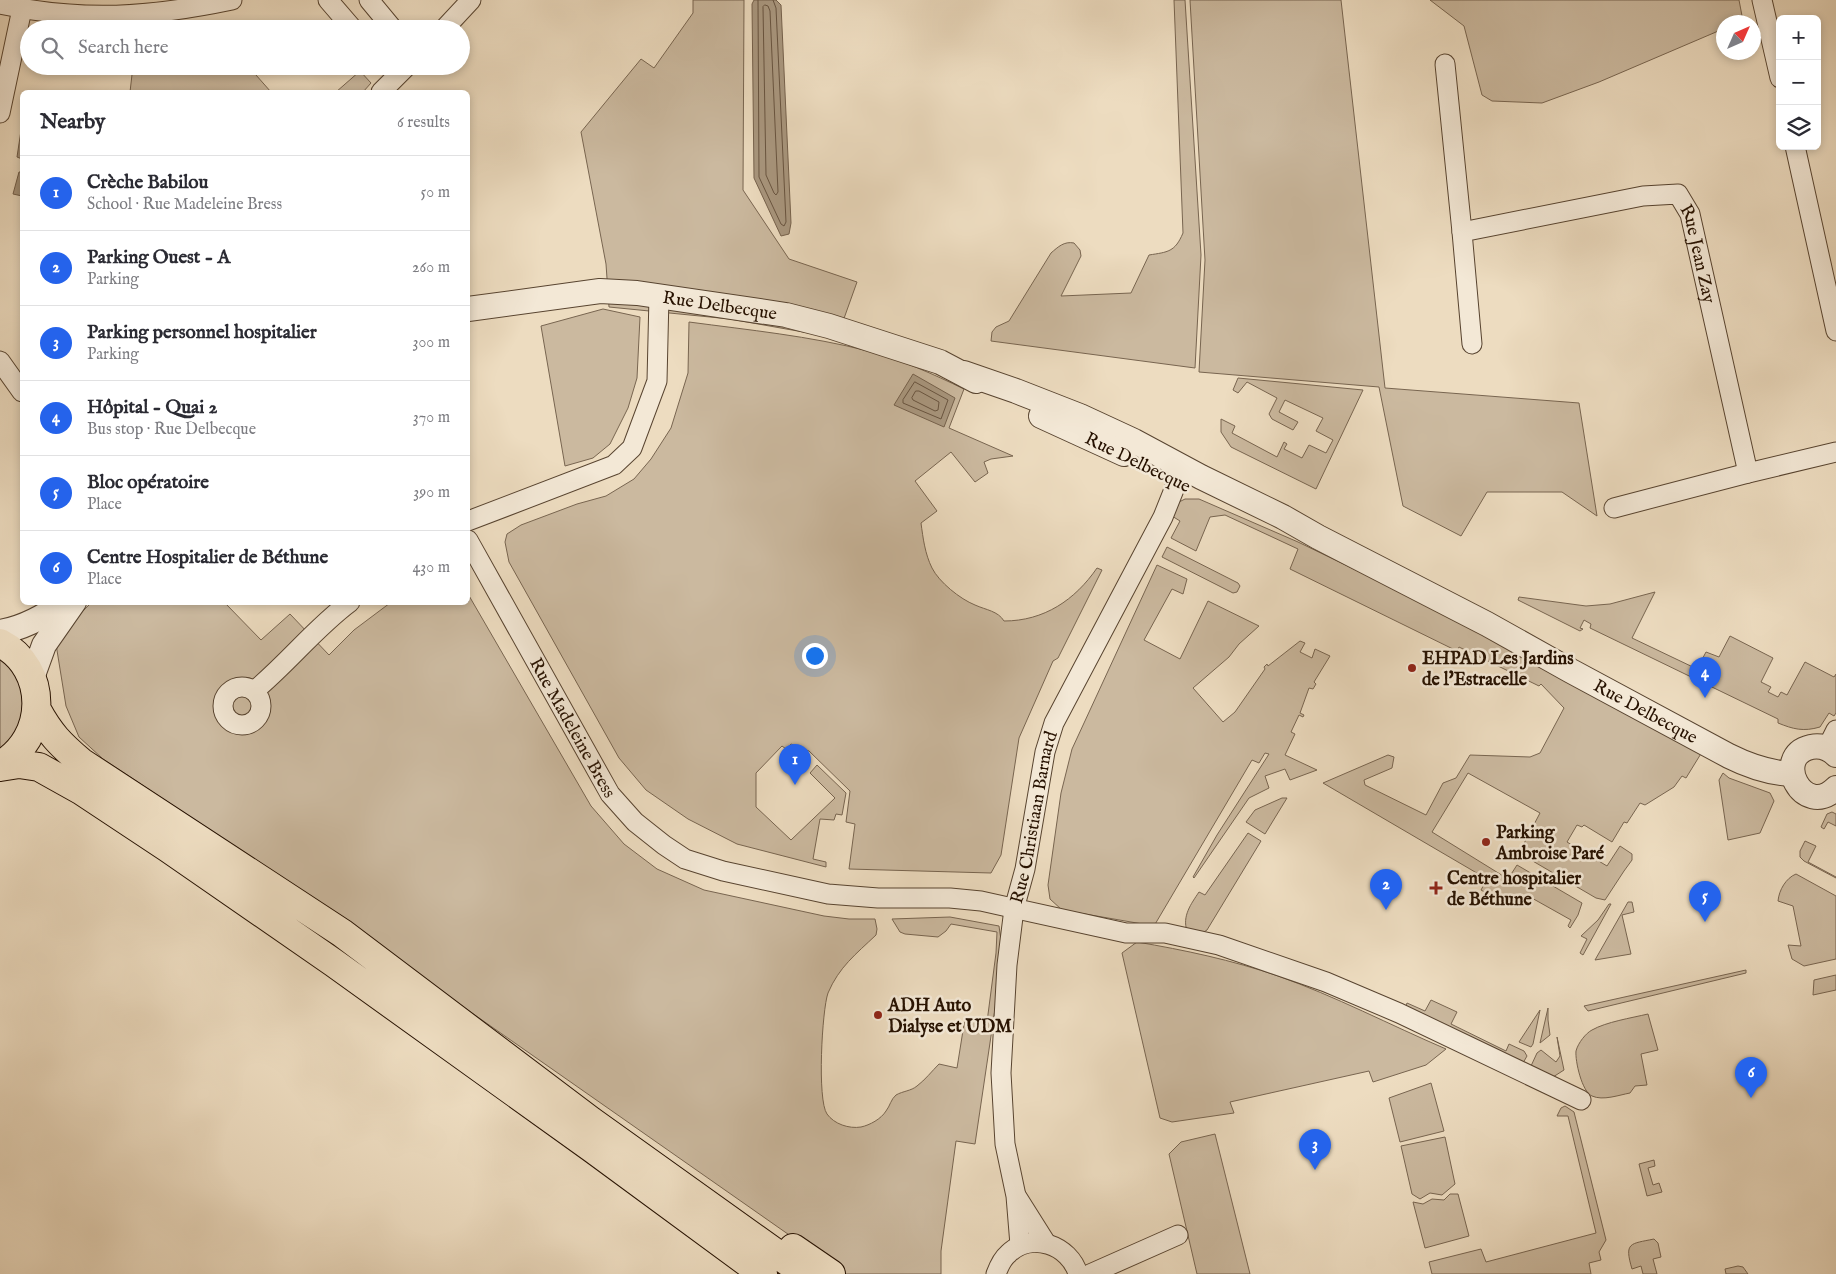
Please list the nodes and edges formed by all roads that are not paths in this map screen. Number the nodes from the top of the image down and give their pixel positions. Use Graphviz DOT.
graph roads {
  1 [pos="232,0"];
  2 [pos="328,0"];
  3 [pos="369,0"];
  4 [pos="471,0"];
  5 [pos="1762,0"];
  6 [pos="0,4"];
  7 [pos="22,9"];
  8 [pos="345,20"];
  9 [pos="386,20"];
  10 [pos="452,20"];
  11 [pos="1776,61"];
  12 [pos="1445,64"];
  13 [pos="393,75"];
  14 [pos="382,90"];
  15 [pos="0,113"];
  16 [pos="1796,150"];
  17 [pos="1462,232"];
  18 [pos="659,296"];
  19 [pos="470,309"];
  20 [pos="1836,332"];
  21 [pos="1472,344"];
  22 [pos="0,361"];
  23 [pos="20,389"];
  24 [pos="1836,452"];
  25 [pos="1748,473"];
  26 [pos="1180,474"];
  27 [pos="1614,508"];
  28 [pos="470,520"];
  29 [pos="470,544"];
  30 [pos="60,605"];
  31 [pos="72,605"];
  32 [pos="346,605"];
  33 [pos="0,632"];
  34 [pos="0,643"];
  35 [pos="32,678"];
  36 [pos="254,691"];
  37 [pos="37,710"];
  38 [pos="1833,744"];
  39 [pos="0,766"];
  40 [pos="1792,774"];
  41 [pos="1833,794"];
  42 [pos="1014,909"];
  43 [pos="1581,1100"];
  44 [pos="686,1188"];
  45 [pos="1016,1196"];
  46 [pos="1178,1235"];
  47 [pos="1046,1243"];
  48 [pos="1020,1245"];
  49 [pos="1112,1263"];
  50 [pos="1075,1267"];
  51 [pos="763,1274"];
  52 [pos="805,1274"];
  53 [pos="831,1274"];
  54 [pos="996,1274"];
  55 [pos="1090,1274"];
  1 -- 7 [label="street"];
  2 -- 8 [label="street"];
  3 -- 9 [label="street"];
  4 -- 10 [label="street"];
  5 -- 11 [label="street"];
  6 -- 7 [label="street"];
  7 -- 15 [label="street"];
  12 -- 17 [label="street"];
  13 -- 14 [label="street"];
  16 -- 20 [label="street"];
  17 -- 21 [label="street"];
  17 -- 25 [label="street, Rue Jean Zay"];
  18 -- 19 [label="street, Rue Delbecque"];
  18 -- 26 [label="street, Rue Delbecque"];
  18 -- 28 [label="street"];
  22 -- 23 [label="street"];
  24 -- 25 [label="street"];
  25 -- 27 [label="street"];
  26 -- 40 [label="street, Rue Delbecque"];
  26 -- 42 [label="street, Rue Christiaan Barnard"];
  29 -- 42 [label="street, Rue Madeleine Bress"];
  30 -- 33 [label="street"];
  31 -- 35 [label="street"];
  32 -- 36 [label="street"];
  34 -- 35 [label="highway"];
  35 -- 37 [label="highway"];
  37 -- 39 [label="highway"];
  37 -- 44 [label="highway"];
  38 -- 40 [label="street"];
  39 -- 51 [label="highway"];
  40 -- 41 [label="street"];
  42 -- 43 [label="street, Rue Madeleine Bress"];
  42 -- 45 [label="street, Rue Christiaan Barnard"];
  44 -- 52 [label="highway"];
  44 -- 53 [label="highway"];
  45 -- 47 [label="street, Rue Christiaan Barnard"];
  45 -- 48 [label="street, Rue Christiaan Barnard"];
  46 -- 49 [label="street"];
  47 -- 48 [label="street"];
  47 -- 50 [label="street"];
  48 -- 54 [label="street"];
  49 -- 50 [label="street"];
  49 -- 55 [label="street"];
}
